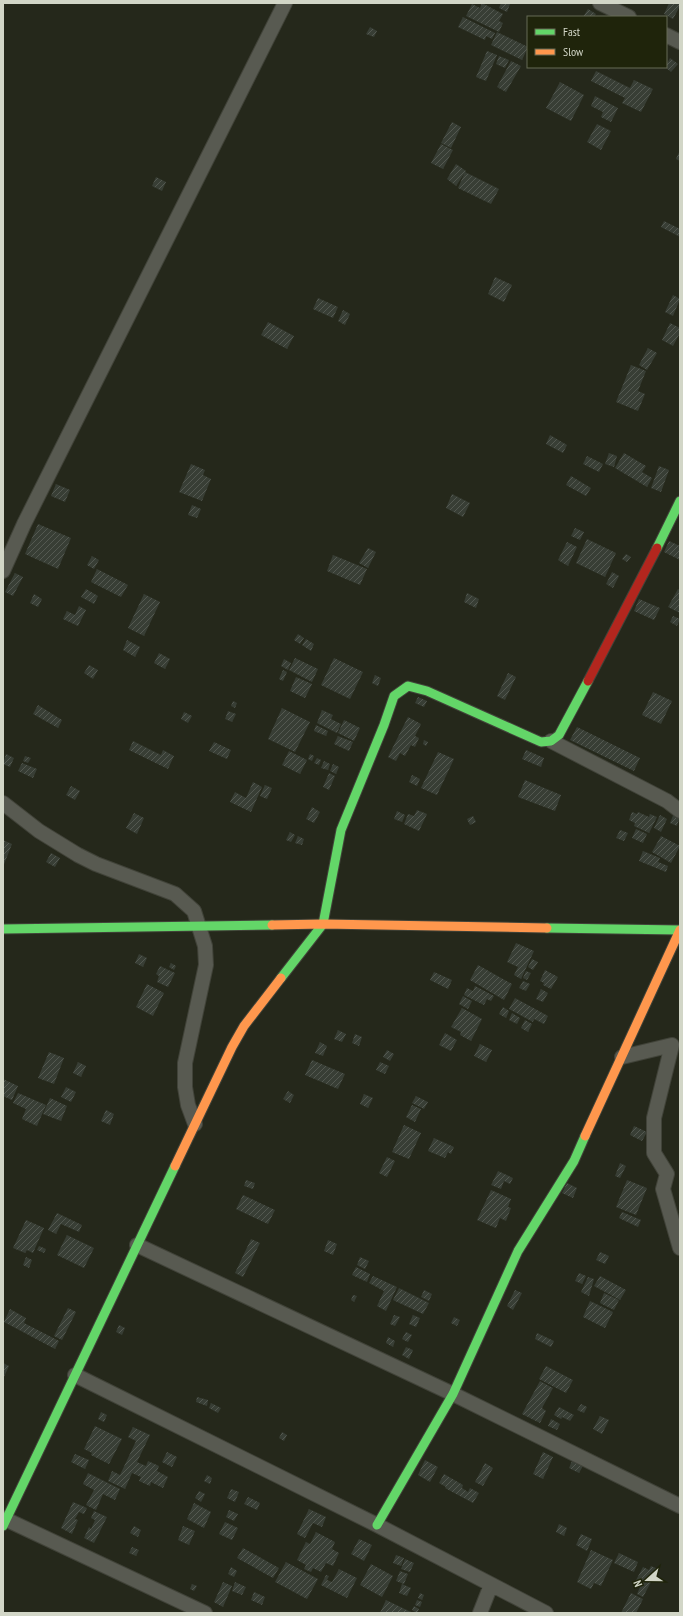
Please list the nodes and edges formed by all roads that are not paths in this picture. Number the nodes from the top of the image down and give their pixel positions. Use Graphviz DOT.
graph roads {
  1 [pos="285,3"];
  2 [pos="600,3"];
  3 [pos="627,16"];
  4 [pos="667,36"];
  5 [pos="680,42"];
  6 [pos="680,500"];
  7 [pos="3,571"];
  8 [pos="551,741"];
  9 [pos="3,803"];
  10 [pos="680,811"];
  11 [pos="323,924"];
  12 [pos="200,926"];
  13 [pos="3,929"];
  14 [pos="680,930"];
  15 [pos="622,1057"];
  16 [pos="196,1124"];
  17 [pos="137,1245"];
  18 [pos="680,1248"];
  19 [pos="75,1375"];
  20 [pos="453,1394"];
  21 [pos="680,1506"];
  22 [pos="4,1521"];
  23 [pos="377,1525"];
  24 [pos="491,1585"];
  25 [pos="205,1613"];
  26 [pos="480,1613"];
  27 [pos="546,1613"];
  1 -- 7 [label="street"];
  2 -- 3 [label="street"];
  4 -- 5 [label="street"];
  6 -- 8 [label="street"];
  8 -- 10 [label="street"];
  8 -- 11 [label="street"];
  9 -- 12 [label="street"];
  11 -- 12 [label="street"];
  11 -- 14 [label="street"];
  11 -- 16 [label="street"];
  12 -- 13 [label="street"];
  12 -- 16 [label="street"];
  14 -- 15 [label="street"];
  15 -- 18 [label="street"];
  15 -- 20 [label="street"];
  16 -- 17 [label="street"];
  17 -- 19 [label="street"];
  17 -- 20 [label="street"];
  19 -- 22 [label="street"];
  19 -- 23 [label="street"];
  20 -- 21 [label="street"];
  20 -- 23 [label="street"];
  22 -- 25 [label="street"];
  23 -- 24 [label="street"];
  24 -- 26 [label="street"];
  24 -- 27 [label="street"];
}
